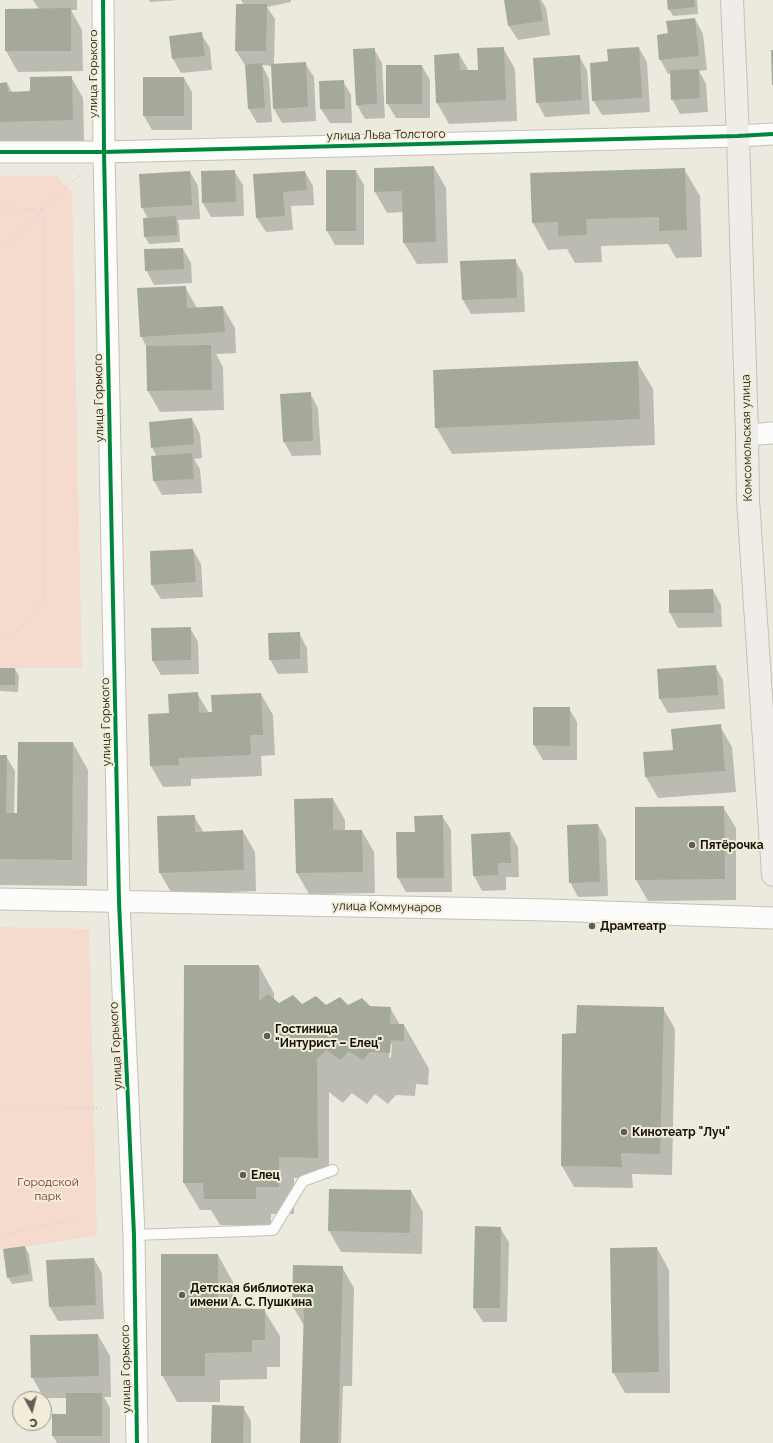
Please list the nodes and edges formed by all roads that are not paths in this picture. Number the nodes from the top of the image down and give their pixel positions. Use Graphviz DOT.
graph roads {
  1 [pos="103,0"];
  2 [pos="732,0"];
  3 [pos="773,134"];
  4 [pos="738,136"];
  5 [pos="0,152"];
  6 [pos="104,152"];
  7 [pos="773,433"];
  8 [pos="747,435"];
  9 [pos="773,875"];
  10 [pos="0,899"];
  11 [pos="119,902"];
  12 [pos="773,918"];
  13 [pos="332,1170"];
  14 [pos="134,1235"];
  15 [pos="137,1443"];
  1 -- 6 [label="street, улица Горького"];
  2 -- 4 [label="main road, Комсомольская улица"];
  3 -- 4 [label="street, улица Льва Толстого"];
  4 -- 6 [label="street, улица Льва Толстого"];
  4 -- 8 [label="main road, Комсомольская улица"];
  5 -- 6 [label="street, улица Льва Толстого"];
  6 -- 11 [label="street, улица Горького"];
  7 -- 8 [label="street"];
  8 -- 9 [label="main road, Комсомольская улица"];
  10 -- 11 [label="street, улица Коммунаров"];
  11 -- 12 [label="street, улица Коммунаров"];
  11 -- 14 [label="street, улица Горького"];
  13 -- 14 [label="lane"];
  14 -- 15 [label="street, улица Горького"];
}
